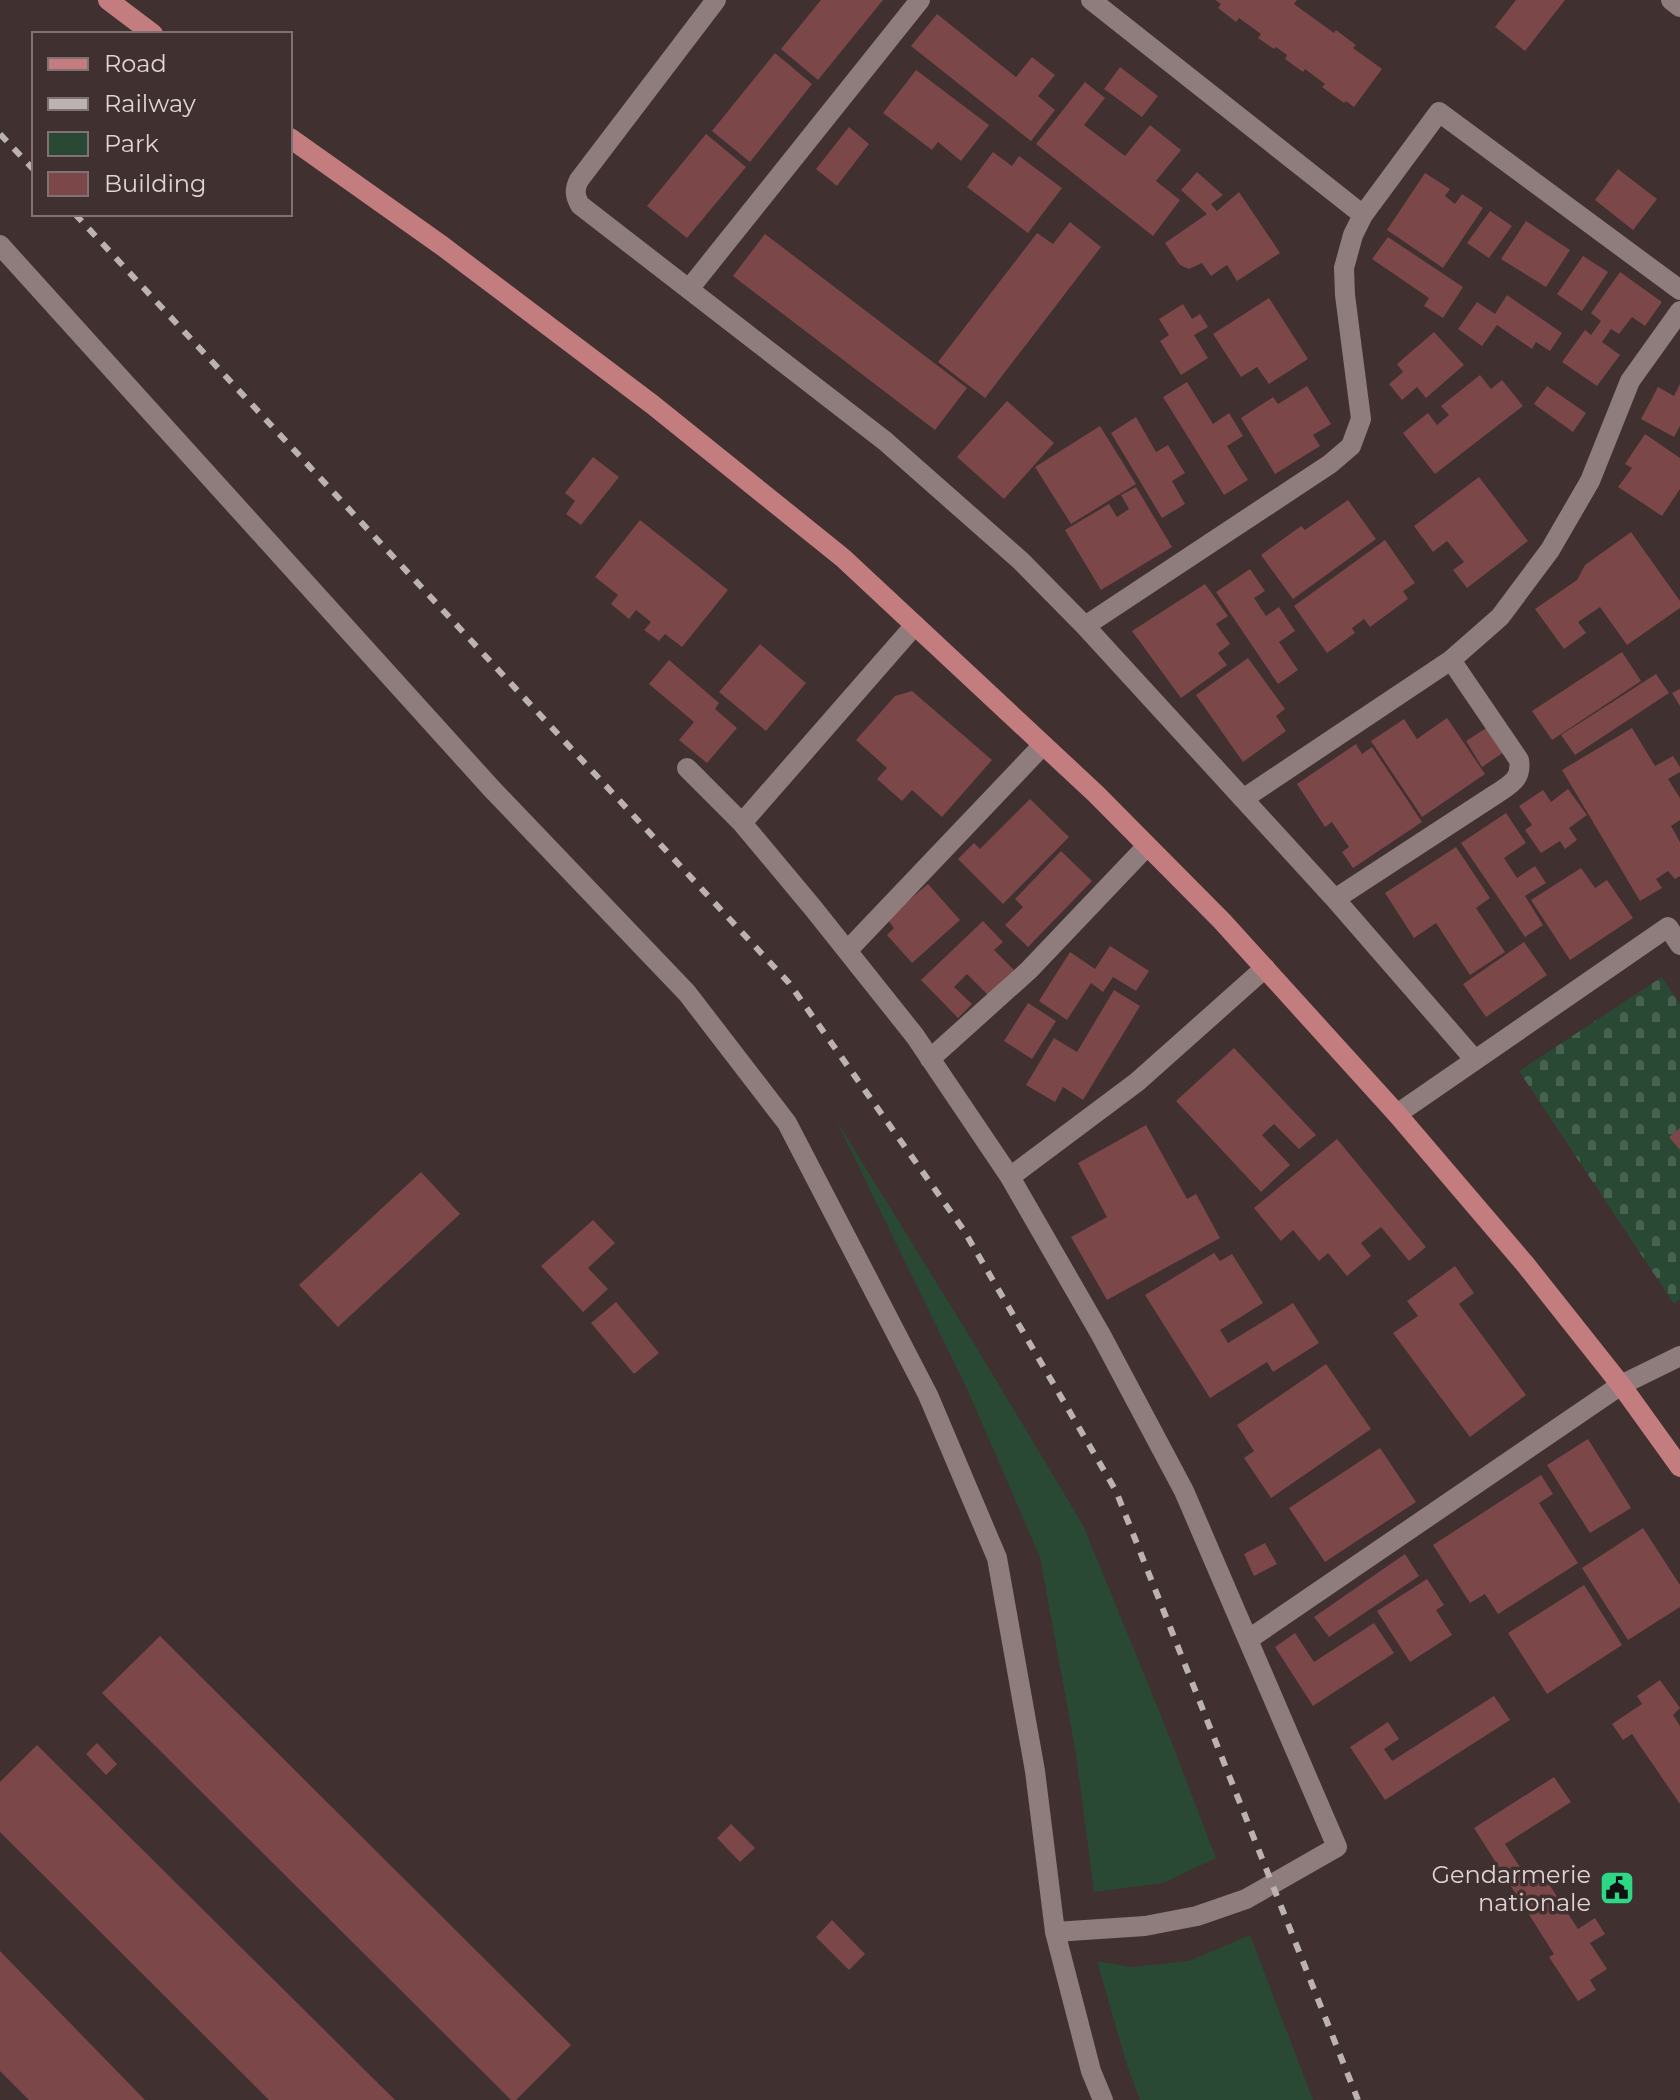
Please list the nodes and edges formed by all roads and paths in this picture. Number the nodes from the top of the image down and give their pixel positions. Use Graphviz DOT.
graph roads {
  1 [pos="108,0"];
  2 [pos="716,0"];
  3 [pos="920,0"];
  4 [pos="1091,0"];
  5 [pos="1671,0"];
  6 [pos="1680,7"];
  7 [pos="150,32"];
  8 [pos="292,139"];
  9 [pos="1363,215"];
  10 [pos="0,245"];
  11 [pos="689,289"];
  12 [pos="1680,290"];
  13 [pos="1680,311"];
  14 [pos="915,625"];
  15 [pos="1085,626"];
  16 [pos="1451,660"];
  17 [pos="1043,745"];
  18 [pos="687,768"];
  19 [pos="1243,799"];
  20 [pos="742,823"];
  21 [pos="1147,846"];
  22 [pos="1335,899"];
  23 [pos="1680,945"];
  24 [pos="847,951"];
  25 [pos="1265,968"];
  26 [pos="930,1059"];
  27 [pos="1475,1060"];
  28 [pos="1397,1114"];
  29 [pos="1010,1177"];
  30 [pos="1680,1356"];
  31 [pos="1621,1385"];
  32 [pos="1680,1467"];
  33 [pos="1249,1639"];
  34 [pos="1055,1932"];
  35 [pos="1103,2100"];
  1 -- 7 [label="main road"];
  2 -- 11 [label="street"];
  3 -- 11 [label="street"];
  4 -- 9 [label="street"];
  5 -- 6 [label="street"];
  8 -- 14 [label="main road"];
  9 -- 12 [label="street"];
  9 -- 15 [label="street"];
  10 -- 34 [label="street"];
  11 -- 15 [label="street"];
  13 -- 16 [label="street"];
  14 -- 17 [label="main road"];
  14 -- 20 [label="street"];
  15 -- 19 [label="street"];
  16 -- 19 [label="street"];
  16 -- 22 [label="street"];
  17 -- 21 [label="main road"];
  17 -- 24 [label="street"];
  18 -- 20 [label="street"];
  19 -- 22 [label="street"];
  20 -- 24 [label="street"];
  21 -- 25 [label="main road"];
  21 -- 26 [label="street"];
  22 -- 27 [label="street"];
  23 -- 27 [label="street"];
  24 -- 26 [label="street"];
  25 -- 28 [label="main road"];
  25 -- 29 [label="street"];
  26 -- 29 [label="street"];
  27 -- 28 [label="street"];
  28 -- 31 [label="main road"];
  29 -- 33 [label="street"];
  30 -- 31 [label="street"];
  31 -- 32 [label="main road"];
  31 -- 33 [label="street"];
  33 -- 34 [label="street"];
  34 -- 35 [label="street"];
}
